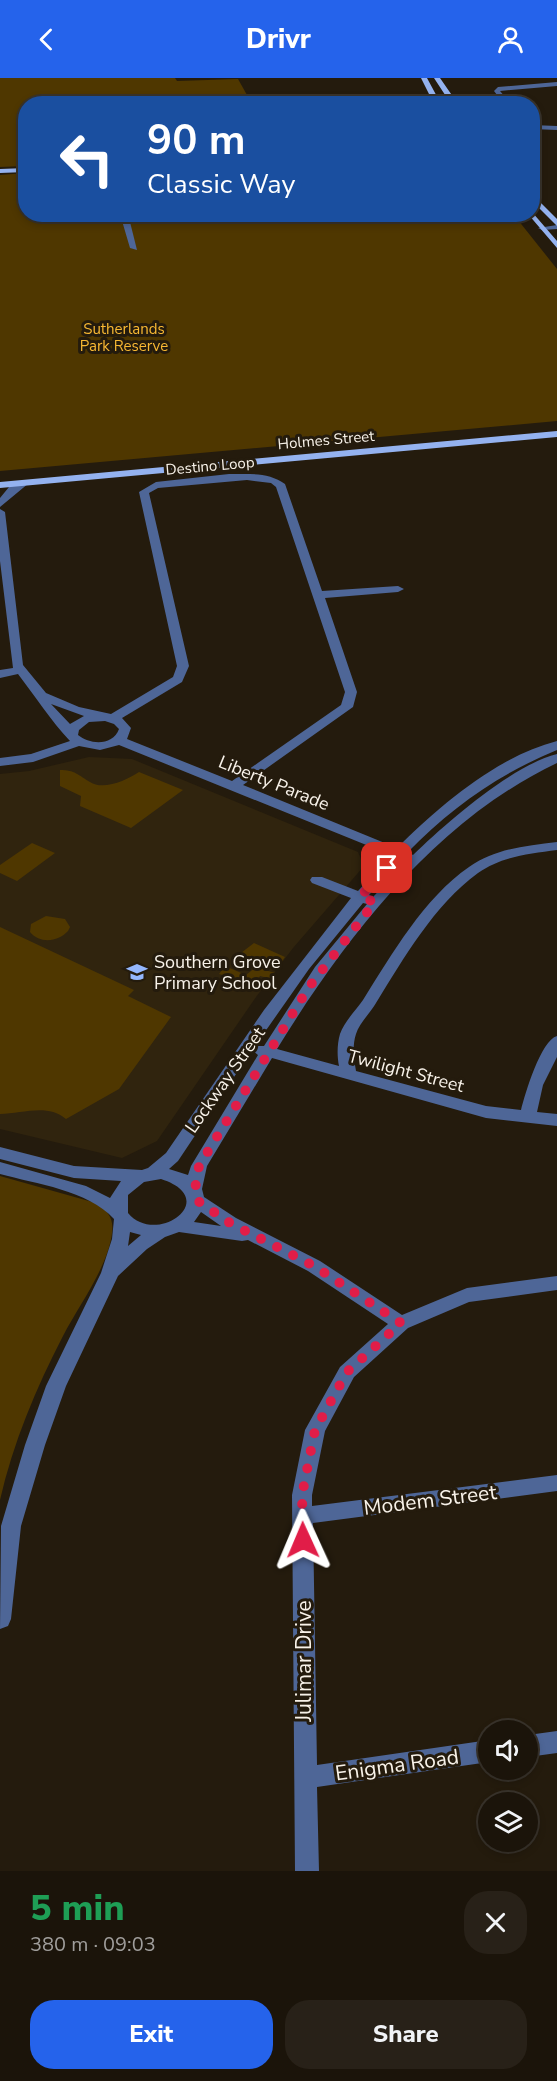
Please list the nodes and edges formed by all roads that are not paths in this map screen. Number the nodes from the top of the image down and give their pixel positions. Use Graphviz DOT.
graph roads {
  1 [pos="424,78"];
  2 [pos="437,78"];
  3 [pos="557,84"];
  4 [pos="434,96"];
  5 [pos="449,96"];
  6 [pos="501,96"];
  7 [pos="540,127"];
  8 [pos="557,128"];
  9 [pos="18,170"];
  10 [pos="0,171"];
  11 [pos="540,205"];
  12 [pos="543,208"];
  13 [pos="557,215"];
  14 [pos="126,222"];
  15 [pos="537,222"];
  16 [pos="557,228"];
  17 [pos="543,230"];
  18 [pos="557,246"];
  19 [pos="134,248"];
  20 [pos="557,434"];
  21 [pos="97,476"];
  22 [pos="0,483"];
  23 [pos="24,483"];
  24 [pos="0,504"];
  25 [pos="0,512"];
  26 [pos="2,553"];
  27 [pos="398,589"];
  28 [pos="319,596"];
  29 [pos="5,603"];
  30 [pos="19,670"];
  31 [pos="0,674"];
  32 [pos="41,695"];
  33 [pos="109,718"];
  34 [pos="75,737"];
  35 [pos="119,740"];
  36 [pos="557,746"];
  37 [pos="557,758"];
  38 [pos="0,762"];
  39 [pos="233,786"];
  40 [pos="557,846"];
  41 [pos="401,854"];
  42 [pos="416,860"];
  43 [pos="317,880"];
  44 [pos="360,897"];
  45 [pos="375,902"];
  46 [pos="557,1041"];
  47 [pos="247,1047"];
  48 [pos="268,1053"];
  49 [pos="349,1077"];
  50 [pos="528,1118"];
  51 [pos="557,1120"];
  52 [pos="0,1154"];
  53 [pos="0,1168"];
  54 [pos="147,1175"];
  55 [pos="196,1195"];
  56 [pos="121,1216"];
  57 [pos="179,1226"];
  58 [pos="161,1231"];
  59 [pos="256,1238"];
  60 [pos="110,1274"];
  61 [pos="557,1283"];
  62 [pos="401,1323"];
  63 [pos="557,1483"];
  64 [pos="303,1516"];
  65 [pos="0,1619"];
  66 [pos="557,1742"];
  67 [pos="538,1745"];
  68 [pos="478,1754"];
  69 [pos="304,1778"];
  70 [pos="307,1871"];
  1 -- 4 [label="main road"];
  2 -- 5 [label="main road"];
  3 -- 6 [label="street"];
  7 -- 8 [label="street"];
  9 -- 10 [label="main road"];
  11 -- 12 [label="main road"];
  12 -- 13 [label="main road"];
  12 -- 16 [label="main road"];
  14 -- 19 [label="street"];
  15 -- 17 [label="main road"];
  16 -- 17 [label="street"];
  17 -- 18 [label="main road"];
  20 -- 21 [label="main road, Holmes Street"];
  21 -- 22 [label="main road, Holmes Street"];
  21 -- 23 [label="main road, Holmes Street"];
  22 -- 23 [label="main road, Holmes Street"];
  23 -- 24 [label="street"];
  25 -- 26 [label="street"];
  26 -- 29 [label="street"];
  27 -- 28 [label="street"];
  28 -- 33 [label="street, Destino Loop"];
  28 -- 39 [label="street, Destino Loop"];
  29 -- 30 [label="street"];
  30 -- 31 [label="street"];
  30 -- 32 [label="street"];
  32 -- 33 [label="street"];
  32 -- 34 [label="street"];
  33 -- 34 [label="street"];
  33 -- 35 [label="street"];
  34 -- 35 [label="street"];
  34 -- 38 [label="street"];
  35 -- 39 [label="street, Liberty Parade"];
  36 -- 41 [label="street, Lockway Street"];
  37 -- 42 [label="street, Lockway Street"];
  39 -- 41 [label="street, Liberty Parade"];
  40 -- 49 [label="street"];
  41 -- 42 [label="street, Liberty Parade"];
  41 -- 44 [label="street, Lockway Street"];
  42 -- 45 [label="street, Lockway Street"];
  43 -- 44 [label="street"];
  44 -- 45 [label="street"];
  44 -- 47 [label="street, Lockway Street"];
  45 -- 48 [label="street, Lockway Street"];
  46 -- 50 [label="street"];
  47 -- 48 [label="street, Twilight Street"];
  47 -- 54 [label="street, Lockway Street"];
  48 -- 49 [label="street, Twilight Street"];
  48 -- 55 [label="street, Lockway Street"];
  49 -- 50 [label="street, Twilight Street"];
  50 -- 51 [label="street, Twilight Street"];
  52 -- 54 [label="street"];
  53 -- 56 [label="street"];
  54 -- 55 [label="street"];
  54 -- 56 [label="street"];
  55 -- 57 [label="street"];
  55 -- 59 [label="street"];
  56 -- 58 [label="street"];
  56 -- 60 [label="street"];
  57 -- 58 [label="street"];
  57 -- 59 [label="street"];
  58 -- 60 [label="street"];
  59 -- 62 [label="street"];
  60 -- 65 [label="street"];
  61 -- 62 [label="street, Julimar Drive"];
  62 -- 64 [label="street, Julimar Drive"];
  63 -- 64 [label="street, Modem Street"];
  64 -- 69 [label="street, Julimar Drive"];
  66 -- 67 [label="street"];
  68 -- 69 [label="street, Enigma Road"];
  69 -- 70 [label="street, Julimar Drive"];
}
